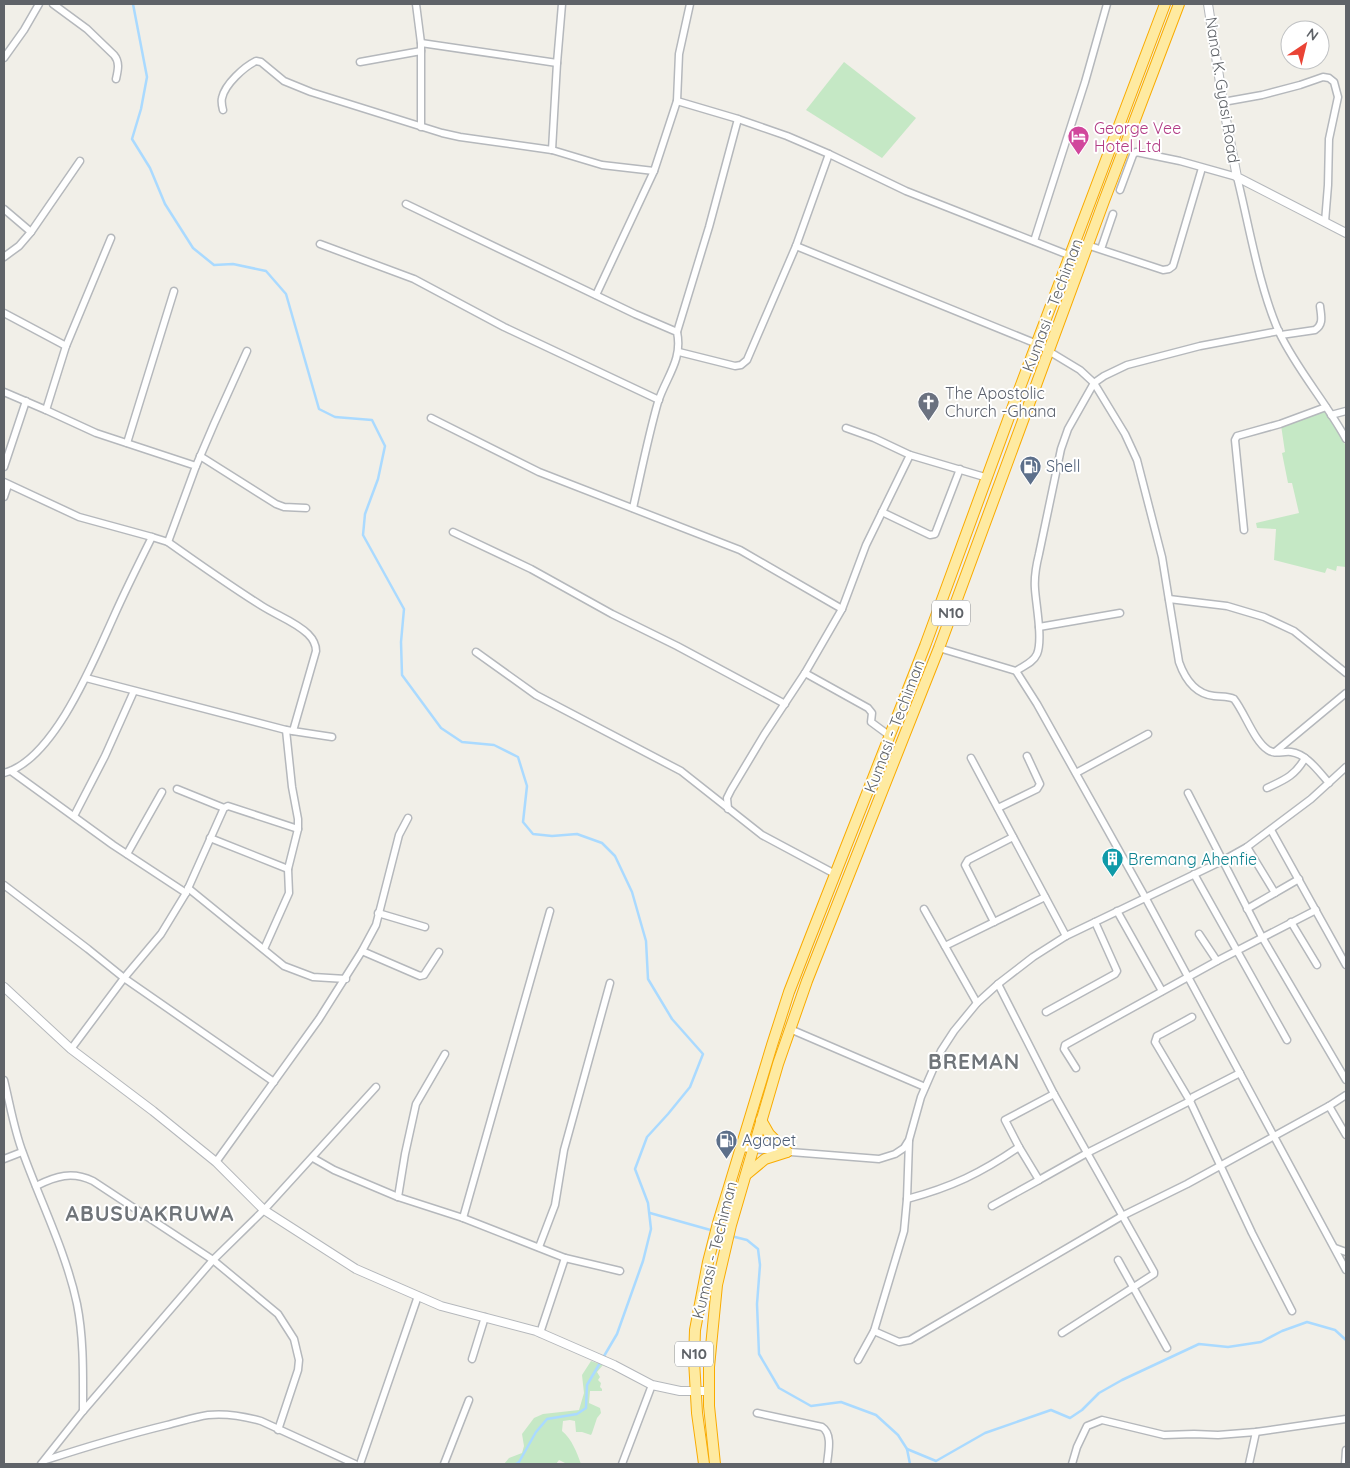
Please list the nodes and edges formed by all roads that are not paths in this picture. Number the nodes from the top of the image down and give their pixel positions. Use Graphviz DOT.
graph roads {
  1 [pos="39,4"];
  2 [pos="53,4"];
  3 [pos="416,4"];
  4 [pos="562,4"];
  5 [pos="690,4"];
  6 [pos="1107,4"];
  7 [pos="1165,4"];
  8 [pos="1179,4"];
  9 [pos="1208,4"];
  10 [pos="421,43"];
  11 [pos="421,51"];
  12 [pos="4,58"];
  13 [pos="360,62"];
  14 [pos="557,63"];
  15 [pos="116,79"];
  16 [pos="677,101"];
  17 [pos="1223,102"];
  18 [pos="223,110"];
  19 [pos="738,119"];
  20 [pos="421,126"];
  21 [pos="552,150"];
  22 [pos="829,154"];
  23 [pos="80,161"];
  24 [pos="1202,168"];
  25 [pos="654,171"];
  26 [pos="1237,176"];
  27 [pos="1120,190"];
  28 [pos="406,204"];
  29 [pos="4,209"];
  30 [pos="1113,214"];
  31 [pos="1325,222"];
  32 [pos="30,232"];
  33 [pos="1346,233"];
  34 [pos="111,238"];
  35 [pos="1034,240"];
  36 [pos="320,244"];
  37 [pos="1087,245"];
  38 [pos="796,246"];
  39 [pos="1101,250"];
  40 [pos="1071,256"];
  41 [pos="4,257"];
  42 [pos="174,291"];
  43 [pos="596,295"];
  44 [pos="1320,306"];
  45 [pos="4,313"];
  46 [pos="677,332"];
  47 [pos="1280,333"];
  48 [pos="1037,344"];
  49 [pos="66,346"];
  50 [pos="1048,350"];
  51 [pos="247,351"];
  52 [pos="678,352"];
  53 [pos="1094,383"];
  54 [pos="4,392"];
  55 [pos="659,400"];
  56 [pos="26,401"];
  57 [pos="1326,407"];
  58 [pos="46,410"];
  59 [pos="1346,411"];
  60 [pos="1331,415"];
  61 [pos="431,418"];
  62 [pos="846,428"];
  63 [pos="1346,438"];
  64 [pos="127,443"];
  65 [pos="910,455"];
  66 [pos="200,456"];
  67 [pos="196,466"];
  68 [pos="4,467"];
  69 [pos="960,469"];
  70 [pos="988,478"];
  71 [pos="6,483"];
  72 [pos="4,497"];
  73 [pos="306,508"];
  74 [pos="633,508"];
  75 [pos="882,512"];
  76 [pos="1244,530"];
  77 [pos="453,532"];
  78 [pos="152,536"];
  79 [pos="168,542"];
  80 [pos="1170,598"];
  81 [pos="842,609"];
  82 [pos="1120,613"];
  83 [pos="1039,627"];
  84 [pos="939,648"];
  85 [pos="476,652"];
  86 [pos="1016,671"];
  87 [pos="805,673"];
  88 [pos="1346,673"];
  89 [pos="86,678"];
  90 [pos="134,691"];
  91 [pos="1346,693"];
  92 [pos="785,704"];
  93 [pos="290,730"];
  94 [pos="1148,734"];
  95 [pos="890,736"];
  96 [pos="332,737"];
  97 [pos="1274,753"];
  98 [pos="1027,756"];
  99 [pos="971,758"];
  100 [pos="1305,758"];
  101 [pos="1346,767"];
  102 [pos="7,772"];
  103 [pos="1076,773"];
  104 [pos="1329,783"];
  105 [pos="1267,788"];
  106 [pos="177,790"];
  107 [pos="162,792"];
  108 [pos="1188,793"];
  109 [pos="224,808"];
  110 [pos="998,808"];
  111 [pos="728,809"];
  112 [pos="74,816"];
  113 [pos="408,818"];
  114 [pos="298,829"];
  115 [pos="1271,830"];
  116 [pos="1013,837"];
  117 [pos="210,838"];
  118 [pos="1247,847"];
  119 [pos="127,854"];
  120 [pos="1222,861"];
  121 [pos="288,869"];
  122 [pos="836,874"];
  123 [pos="1194,874"];
  124 [pos="1299,879"];
  125 [pos="4,885"];
  126 [pos="187,891"];
  127 [pos="1275,893"];
  128 [pos="1045,896"];
  129 [pos="1145,897"];
  130 [pos="924,909"];
  131 [pos="1247,909"];
  132 [pos="1316,910"];
  133 [pos="1117,911"];
  134 [pos="550,912"];
  135 [pos="378,913"];
  136 [pos="994,922"];
  137 [pos="1095,922"];
  138 [pos="1291,922"];
  139 [pos="425,927"];
  140 [pos="1199,934"];
  141 [pos="1066,936"];
  142 [pos="1262,937"];
  143 [pos="945,946"];
  144 [pos="264,949"];
  145 [pos="1238,950"];
  146 [pos="362,951"];
  147 [pos="439,952"];
  148 [pos="1217,961"];
  149 [pos="1317,965"];
  150 [pos="1346,965"];
  151 [pos="1188,976"];
  152 [pos="124,978"];
  153 [pos="346,978"];
  154 [pos="610,983"];
  155 [pos="998,984"];
  156 [pos="4,987"];
  157 [pos="1162,991"];
  158 [pos="977,1003"];
  159 [pos="1046,1012"];
  160 [pos="1192,1017"];
  161 [pos="790,1029"];
  162 [pos="1287,1040"];
  163 [pos="71,1049"];
  164 [pos="445,1054"];
  165 [pos="1076,1068"];
  166 [pos="1240,1073"];
  167 [pos="4,1080"];
  168 [pos="1346,1080"];
  169 [pos="274,1082"];
  170 [pos="376,1087"];
  171 [pos="925,1087"];
  172 [pos="1054,1094"];
  173 [pos="1346,1095"];
  174 [pos="1190,1101"];
  175 [pos="1329,1106"];
  176 [pos="761,1120"];
  177 [pos="1346,1135"];
  178 [pos="1274,1136"];
  179 [pos="909,1140"];
  180 [pos="1019,1147"];
  181 [pos="740,1148"];
  182 [pos="753,1150"];
  183 [pos="22,1152"];
  184 [pos="787,1152"];
  185 [pos="1087,1153"];
  186 [pos="313,1158"];
  187 [pos="4,1159"];
  188 [pos="216,1162"];
  189 [pos="1221,1165"];
  190 [pos="745,1176"];
  191 [pos="1039,1180"];
  192 [pos="36,1186"];
  193 [pos="398,1197"];
  194 [pos="908,1199"];
  195 [pos="992,1206"];
  196 [pos="264,1210"];
  197 [pos="1122,1216"];
  198 [pos="463,1218"];
  199 [pos="539,1248"];
  200 [pos="1335,1248"];
  201 [pos="1346,1252"];
  202 [pos="566,1258"];
  203 [pos="213,1260"];
  204 [pos="1118,1260"];
  205 [pos="1346,1270"];
  206 [pos="620,1271"];
  207 [pos="1133,1287"];
  208 [pos="418,1296"];
  209 [pos="1292,1311"];
  210 [pos="484,1317"];
  211 [pos="874,1331"];
  212 [pos="540,1333"];
  213 [pos="1062,1333"];
  214 [pos="1167,1348"];
  215 [pos="472,1359"];
  216 [pos="858,1360"];
  217 [pos="652,1385"];
  218 [pos="709,1391"];
  219 [pos="696,1392"];
  220 [pos="469,1400"];
  221 [pos="83,1411"];
  222 [pos="757,1413"];
  223 [pos="1346,1419"];
  224 [pos="278,1430"];
  225 [pos="1256,1432"];
  226 [pos="1346,1450"];
  227 [pos="709,1460"];
  228 [pos="1345,1461"];
  229 [pos="43,1462"];
  230 [pos="355,1464"];
  231 [pos="360,1464"];
  232 [pos="444,1464"];
  233 [pos="622,1464"];
  234 [pos="827,1464"];
  235 [pos="1072,1464"];
  236 [pos="1249,1464"];
  1 -- 12 [label="street"];
  2 -- 15 [label="street"];
  3 -- 10 [label="street"];
  4 -- 14 [label="street"];
  5 -- 16 [label="street"];
  6 -- 35 [label="street"];
  7 -- 40 [label="highway, Kumasi - Techiman / N10"];
  8 -- 37 [label="highway, N10"];
  9 -- 17 [label="street, Nana K. Gyasi Road"];
  10 -- 11 [label="street"];
  10 -- 14 [label="street"];
  11 -- 13 [label="street"];
  11 -- 20 [label="street"];
  14 -- 21 [label="street"];
  16 -- 19 [label="street"];
  16 -- 25 [label="street"];
  17 -- 26 [label="street, Nana K. Gyasi Road"];
  17 -- 31 [label="street"];
  18 -- 20 [label="street"];
  19 -- 22 [label="street"];
  19 -- 46 [label="street"];
  20 -- 21 [label="street"];
  21 -- 25 [label="street"];
  22 -- 35 [label="street"];
  22 -- 38 [label="street"];
  23 -- 32 [label="street"];
  24 -- 26 [label="street"];
  24 -- 27 [label="street"];
  24 -- 39 [label="street"];
  25 -- 43 [label="street"];
  26 -- 31 [label="street"];
  26 -- 47 [label="street"];
  28 -- 43 [label="street"];
  29 -- 32 [label="street"];
  30 -- 39 [label="street"];
  31 -- 33 [label="street"];
  32 -- 41 [label="street"];
  34 -- 49 [label="street"];
  35 -- 40 [label="street"];
  36 -- 55 [label="street"];
  37 -- 39 [label="street"];
  37 -- 50 [label="highway, N10"];
  38 -- 48 [label="street"];
  38 -- 52 [label="street"];
  40 -- 48 [label="highway, Kumasi - Techiman / N10"];
  42 -- 64 [label="street"];
  43 -- 46 [label="street"];
  44 -- 47 [label="street"];
  45 -- 49 [label="street"];
  46 -- 52 [label="street"];
  47 -- 53 [label="street"];
  47 -- 57 [label="street"];
  48 -- 50 [label="street"];
  48 -- 70 [label="highway, Kumasi - Techiman / N10"];
  49 -- 58 [label="street"];
  50 -- 53 [label="street"];
  50 -- 84 [label="highway, N10"];
  51 -- 66 [label="street"];
  52 -- 55 [label="street"];
  53 -- 80 [label="street"];
  53 -- 83 [label="street"];
  54 -- 56 [label="street"];
  55 -- 74 [label="street"];
  56 -- 58 [label="street"];
  56 -- 68 [label="street"];
  57 -- 60 [label="street"];
  57 -- 76 [label="street"];
  58 -- 64 [label="street"];
  59 -- 60 [label="street"];
  60 -- 63 [label="street"];
  61 -- 74 [label="street"];
  62 -- 65 [label="street"];
  64 -- 67 [label="street"];
  65 -- 69 [label="street"];
  65 -- 75 [label="street"];
  66 -- 67 [label="street"];
  66 -- 73 [label="street"];
  67 -- 79 [label="street"];
  69 -- 70 [label="street"];
  69 -- 75 [label="street"];
  70 -- 95 [label="highway, Kumasi - Techiman / N10"];
  71 -- 72 [label="street"];
  71 -- 78 [label="street"];
  74 -- 81 [label="street"];
  75 -- 81 [label="street"];
  77 -- 92 [label="street"];
  78 -- 79 [label="street"];
  78 -- 89 [label="street"];
  79 -- 93 [label="street"];
  80 -- 88 [label="street"];
  80 -- 97 [label="street"];
  81 -- 87 [label="street"];
  82 -- 83 [label="street"];
  83 -- 86 [label="street"];
  84 -- 86 [label="street"];
  84 -- 161 [label="highway, N10"];
  85 -- 111 [label="street"];
  86 -- 103 [label="street"];
  87 -- 92 [label="street"];
  87 -- 95 [label="street"];
  89 -- 90 [label="street"];
  89 -- 102 [label="street"];
  90 -- 93 [label="street"];
  90 -- 112 [label="street"];
  91 -- 97 [label="street"];
  92 -- 111 [label="street"];
  93 -- 96 [label="street"];
  93 -- 114 [label="street"];
  94 -- 103 [label="street"];
  95 -- 122 [label="highway, Kumasi - Techiman / N10"];
  97 -- 100 [label="street"];
  98 -- 110 [label="street"];
  99 -- 110 [label="street"];
  100 -- 104 [label="street"];
  100 -- 105 [label="street"];
  101 -- 104 [label="street"];
  102 -- 112 [label="street"];
  103 -- 129 [label="street"];
  104 -- 115 [label="street"];
  106 -- 109 [label="street"];
  107 -- 119 [label="street"];
  108 -- 120 [label="street"];
  109 -- 114 [label="street"];
  109 -- 117 [label="street"];
  110 -- 116 [label="street"];
  111 -- 122 [label="street"];
  112 -- 119 [label="street"];
  113 -- 135 [label="street"];
  114 -- 121 [label="street"];
  115 -- 118 [label="street"];
  115 -- 124 [label="street"];
  116 -- 128 [label="street"];
  116 -- 136 [label="street"];
  117 -- 121 [label="street"];
  117 -- 126 [label="street"];
  118 -- 120 [label="street"];
  118 -- 127 [label="street"];
  119 -- 126 [label="street"];
  120 -- 123 [label="street"];
  120 -- 131 [label="street"];
  121 -- 144 [label="street"];
  122 -- 181 [label="highway, Kumasi - Techiman / N10"];
  123 -- 129 [label="street"];
  123 -- 145 [label="street"];
  124 -- 127 [label="street"];
  124 -- 132 [label="street"];
  125 -- 152 [label="street"];
  126 -- 144 [label="street"];
  126 -- 152 [label="street"];
  127 -- 131 [label="street"];
  128 -- 136 [label="street"];
  128 -- 141 [label="street"];
  129 -- 133 [label="street"];
  129 -- 151 [label="street"];
  130 -- 143 [label="street"];
  131 -- 142 [label="street"];
  132 -- 138 [label="street"];
  132 -- 150 [label="street"];
  133 -- 137 [label="street"];
  133 -- 157 [label="street"];
  134 -- 198 [label="street"];
  135 -- 139 [label="street"];
  135 -- 146 [label="street"];
  136 -- 143 [label="street"];
  137 -- 141 [label="street"];
  137 -- 159 [label="street"];
  138 -- 142 [label="street"];
  138 -- 149 [label="street"];
  140 -- 148 [label="street"];
  141 -- 155 [label="street"];
  142 -- 145 [label="street"];
  142 -- 168 [label="street"];
  143 -- 158 [label="street"];
  144 -- 153 [label="street"];
  145 -- 148 [label="street"];
  145 -- 162 [label="street"];
  146 -- 147 [label="street"];
  146 -- 153 [label="street"];
  148 -- 151 [label="street"];
  151 -- 157 [label="street"];
  151 -- 166 [label="street"];
  152 -- 163 [label="street"];
  152 -- 169 [label="street"];
  153 -- 169 [label="street"];
  154 -- 199 [label="street"];
  155 -- 158 [label="street"];
  155 -- 172 [label="street"];
  156 -- 163 [label="street"];
  157 -- 165 [label="street"];
  158 -- 171 [label="street"];
  160 -- 174 [label="street"];
  161 -- 171 [label="street"];
  161 -- 176 [label="highway, N10"];
  163 -- 188 [label="street"];
  164 -- 193 [label="street"];
  166 -- 174 [label="street"];
  166 -- 178 [label="street"];
  167 -- 183 [label="street"];
  169 -- 188 [label="street"];
  170 -- 186 [label="street"];
  171 -- 179 [label="street"];
  172 -- 180 [label="street"];
  172 -- 185 [label="street"];
  173 -- 175 [label="street"];
  174 -- 185 [label="street"];
  174 -- 189 [label="street"];
  175 -- 177 [label="street"];
  175 -- 178 [label="street"];
  176 -- 182 [label="highway, N10"];
  176 -- 184 [label="highway"];
  178 -- 189 [label="street"];
  178 -- 200 [label="street"];
  179 -- 184 [label="street"];
  179 -- 194 [label="street"];
  180 -- 191 [label="street"];
  180 -- 194 [label="street"];
  181 -- 182 [label="street"];
  181 -- 219 [label="highway, Kumasi - Techiman / N10"];
  182 -- 184 [label="street"];
  182 -- 190 [label="highway, N10"];
  183 -- 187 [label="street"];
  183 -- 192 [label="street"];
  184 -- 190 [label="highway"];
  185 -- 191 [label="street"];
  185 -- 197 [label="street"];
  186 -- 193 [label="street"];
  186 -- 196 [label="street"];
  188 -- 196 [label="street"];
  189 -- 197 [label="street"];
  189 -- 209 [label="street"];
  190 -- 218 [label="highway, N10"];
  191 -- 195 [label="street"];
  192 -- 203 [label="street"];
  192 -- 221 [label="street"];
  193 -- 198 [label="street"];
  194 -- 211 [label="street"];
  196 -- 203 [label="street"];
  196 -- 208 [label="street"];
  197 -- 207 [label="street"];
  197 -- 211 [label="street"];
  198 -- 199 [label="street"];
  199 -- 202 [label="street"];
  200 -- 201 [label="street"];
  200 -- 205 [label="street"];
  202 -- 206 [label="street"];
  202 -- 212 [label="street"];
  203 -- 221 [label="street"];
  203 -- 224 [label="street"];
  204 -- 207 [label="street"];
  207 -- 213 [label="street"];
  207 -- 214 [label="street"];
  208 -- 210 [label="street"];
  208 -- 231 [label="street"];
  210 -- 212 [label="street"];
  210 -- 215 [label="street"];
  211 -- 216 [label="street"];
  212 -- 217 [label="street"];
  217 -- 219 [label="street"];
  217 -- 233 [label="street"];
  218 -- 219 [label="street"];
  218 -- 227 [label="highway, N10"];
  219 -- 227 [label="highway, Kumasi - Techiman / N10"];
  220 -- 232 [label="street"];
  221 -- 229 [label="street"];
  222 -- 234 [label="street"];
  223 -- 225 [label="street"];
  224 -- 229 [label="street"];
  224 -- 230 [label="street"];
  225 -- 235 [label="street"];
  225 -- 236 [label="street"];
  226 -- 228 [label="street"];
}
